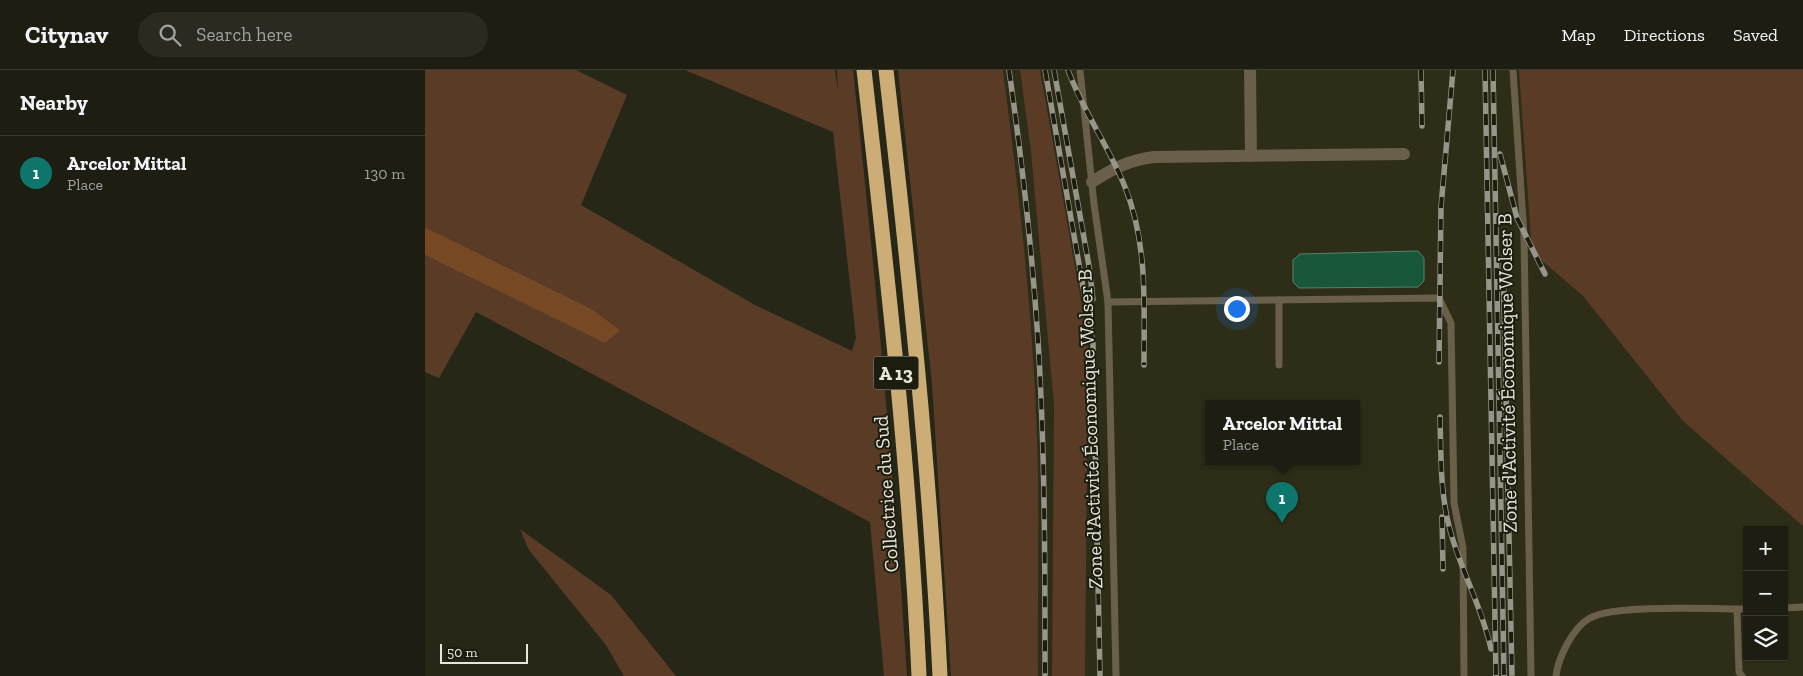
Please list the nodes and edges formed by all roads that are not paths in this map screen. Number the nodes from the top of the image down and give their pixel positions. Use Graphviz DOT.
graph roads {
  1 [pos="864,70"];
  2 [pos="886,70"];
  3 [pos="1080,70"];
  4 [pos="1250,70"];
  5 [pos="1513,70"];
  6 [pos="1404,154"];
  7 [pos="1251,156"];
  8 [pos="1092,182"];
  9 [pos="1279,300"];
  10 [pos="1108,302"];
  11 [pos="1279,365"];
  12 [pos="1803,607"];
  13 [pos="1788,608"];
  14 [pos="1737,609"];
  15 [pos="1743,609"];
  16 [pos="919,676"];
  17 [pos="940,676"];
  18 [pos="1116,676"];
  19 [pos="1464,676"];
  20 [pos="1531,676"];
  21 [pos="1556,676"];
  22 [pos="1742,676"];
  1 -- 16 [label="highway, Collectrice du Sud / A 13"];
  2 -- 17 [label="highway, Collectrice du Sud / A 13"];
  3 -- 8 [label="lane, Zone d'Activité Économique Wolser B"];
  4 -- 7 [label="street"];
  5 -- 20 [label="lane, Zone d'Activité Économique Wolser B"];
  6 -- 7 [label="street"];
  7 -- 8 [label="street"];
  8 -- 10 [label="lane, Zone d'Activité Économique Wolser B"];
  9 -- 10 [label="lane"];
  9 -- 11 [label="lane"];
  9 -- 19 [label="lane"];
  10 -- 18 [label="lane, Zone d'Activité Économique Wolser B"];
  12 -- 13 [label="lane"];
  14 -- 15 [label="lane"];
  14 -- 21 [label="lane"];
  14 -- 22 [label="lane"];
}
